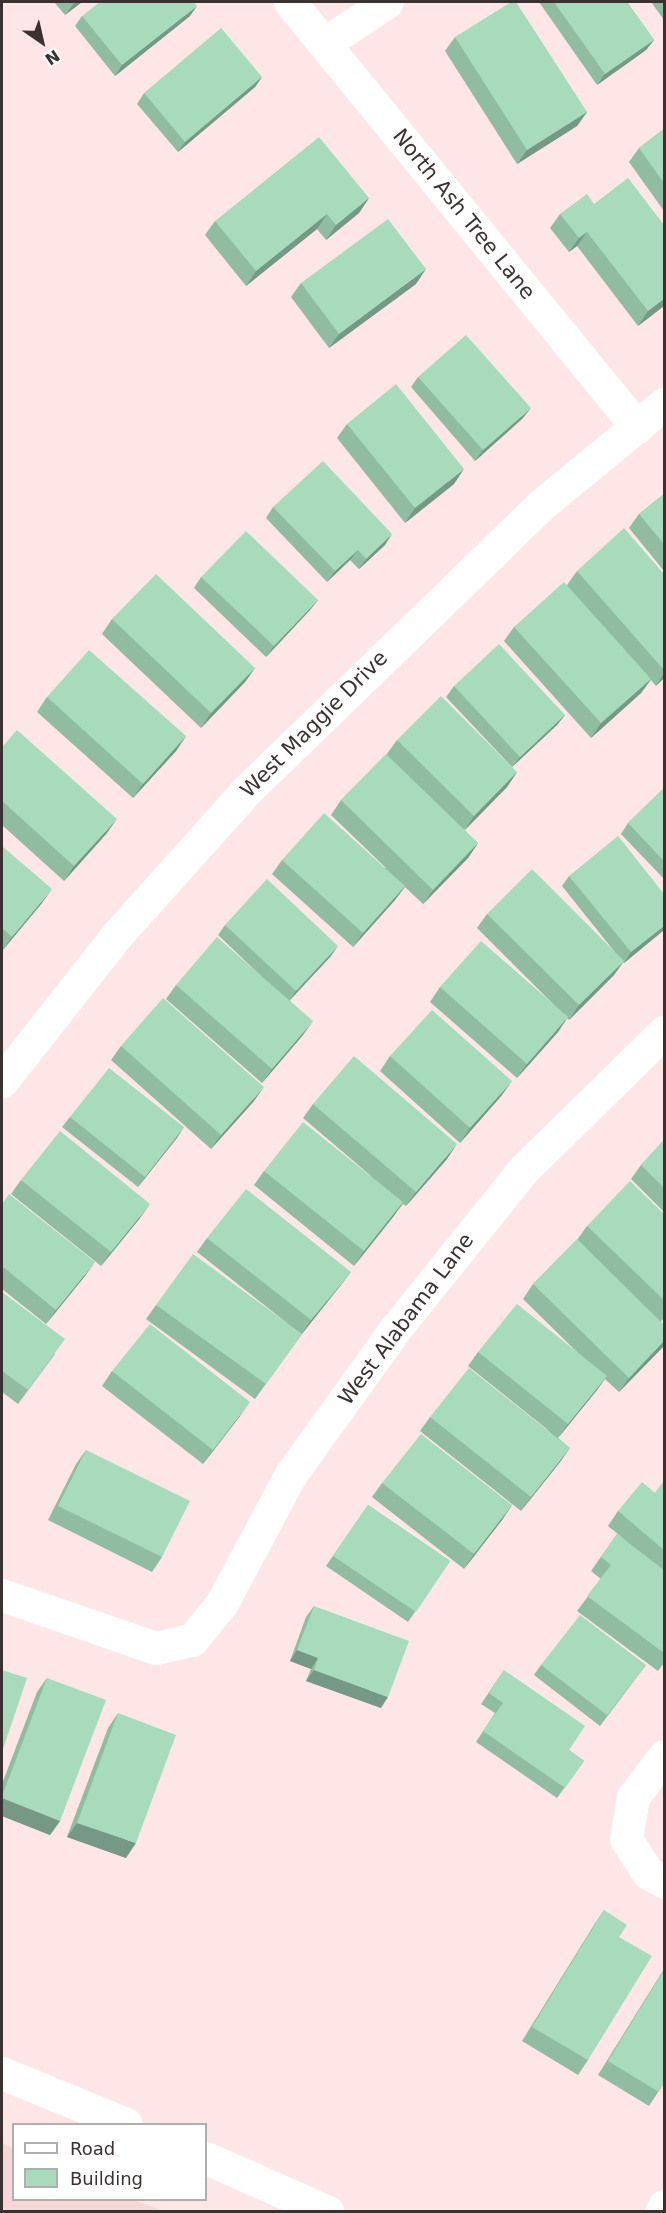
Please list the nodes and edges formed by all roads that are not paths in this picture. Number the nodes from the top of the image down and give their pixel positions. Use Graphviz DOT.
graph roads {
  1 [pos="290,2"];
  2 [pos="387,2"];
  3 [pos="325,44"];
  4 [pos="664,404"];
  5 [pos="637,427"];
  6 [pos="664,1032"];
  7 [pos="2,1081"];
  8 [pos="2,1595"];
  9 [pos="664,1756"];
  10 [pos="664,1882"];
  11 [pos="2,2073"];
  12 [pos="124,2123"];
  13 [pos="207,2158"];
  14 [pos="664,2206"];
  15 [pos="328,2211"];
  16 [pos="661,2211"];
  1 -- 3 [label="street, North Ash Tree Lane"];
  2 -- 3 [label="street"];
  3 -- 5 [label="street, North Ash Tree Lane"];
  4 -- 5 [label="street, West Maggie Drive"];
  5 -- 7 [label="street, West Maggie Drive"];
  6 -- 8 [label="street, West Alabama Lane"];
  9 -- 10 [label="street"];
  11 -- 12 [label="street"];
  13 -- 15 [label="street"];
  14 -- 16 [label="street"];
}
